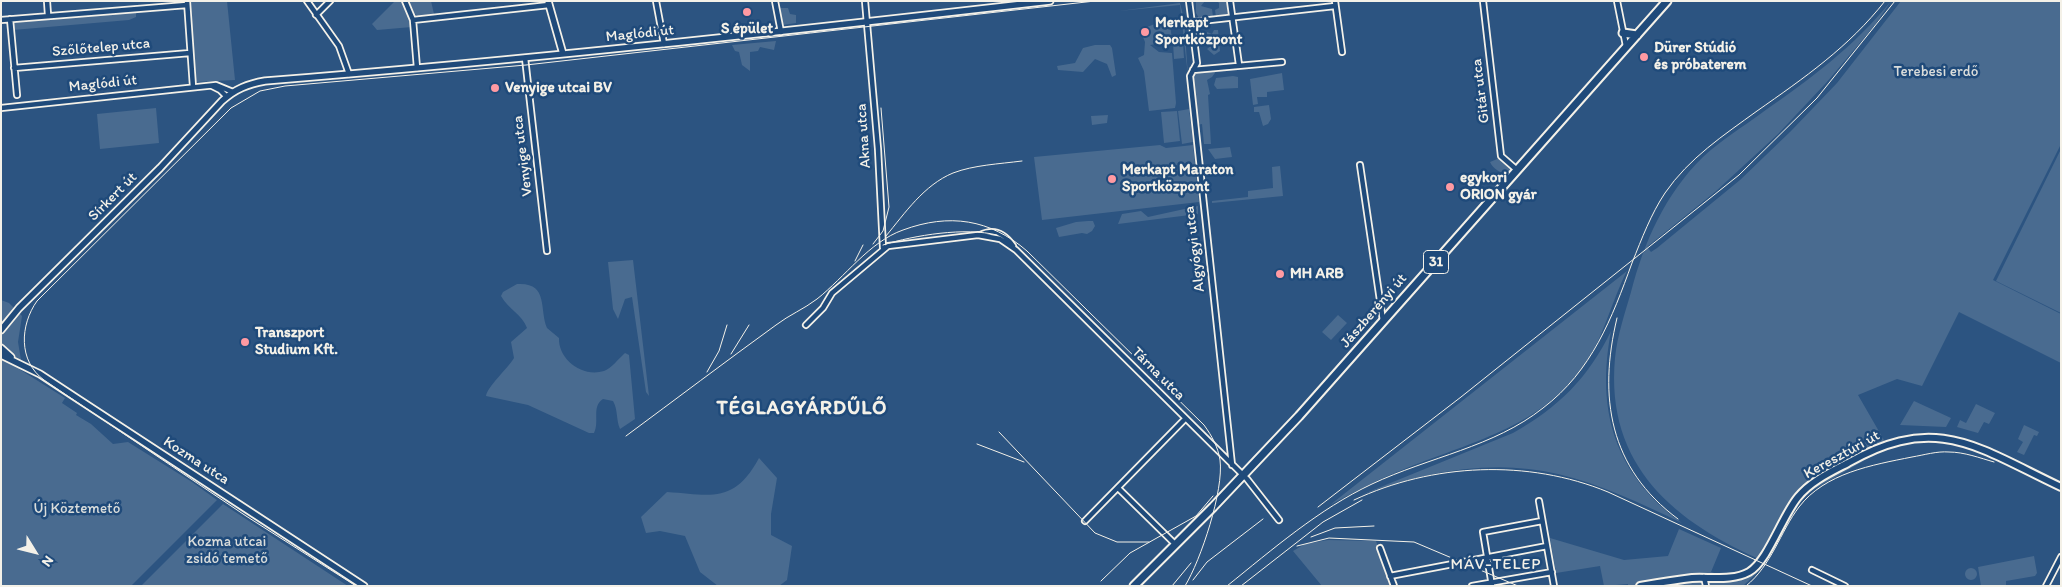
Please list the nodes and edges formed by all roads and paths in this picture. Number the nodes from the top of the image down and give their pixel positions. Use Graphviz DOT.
graph roads {
  1 [pos="47,1"];
  2 [pos="136,1"];
  3 [pos="307,1"];
  4 [pos="330,1"];
  5 [pos="405,1"];
  6 [pos="656,1"];
  7 [pos="776,1"];
  8 [pos="865,1"];
  9 [pos="1050,1"];
  10 [pos="1189,1"];
  11 [pos="1230,1"];
  12 [pos="1483,1"];
  13 [pos="1617,1"];
  14 [pos="1667,1"];
  15 [pos="1040,2"];
  16 [pos="187,3"];
  17 [pos="548,3"];
  18 [pos="1335,3"];
  19 [pos="136,9"];
  20 [pos="48,15"];
  21 [pos="316,15"];
  22 [pos="1232,18"];
  23 [pos="10,19"];
  24 [pos="1,20"];
  25 [pos="413,20"];
  26 [pos="1192,22"];
  27 [pos="868,23"];
  28 [pos="781,32"];
  29 [pos="1623,33"];
  30 [pos="1637,35"];
  31 [pos="664,44"];
  32 [pos="1626,47"];
  33 [pos="1342,52"];
  34 [pos="190,53"];
  35 [pos="563,54"];
  36 [pos="525,58"];
  37 [pos="1282,62"];
  38 [pos="1239,65"];
  39 [pos="14,68"];
  40 [pos="417,68"];
  41 [pos="1193,70"];
  42 [pos="349,74"];
  43 [pos="208,86"];
  44 [pos="193,87"];
  45 [pos="233,92"];
  46 [pos="17,95"];
  47 [pos="227,97"];
  48 [pos="1,108"];
  49 [pos="1360,165"];
  50 [pos="1517,170"];
  51 [pos="883,248"];
  52 [pos="547,251"];
  53 [pos="16,312"];
  54 [pos="1383,321"];
  55 [pos="1,323"];
  56 [pos="806,325"];
  57 [pos="1,330"];
  58 [pos="1,348"];
  59 [pos="1,355"];
  60 [pos="14,360"];
  61 [pos="1185,419"];
  62 [pos="1232,465"];
  63 [pos="1244,476"];
  64 [pos="2061,487"];
  65 [pos="1118,488"];
  66 [pos="1539,501"];
  67 [pos="1278,520"];
  68 [pos="1085,521"];
  69 [pos="1542,521"];
  70 [pos="1176,545"];
  71 [pos="1547,546"];
  72 [pos="1380,548"];
  73 [pos="1487,556"];
  74 [pos="2061,558"];
  75 [pos="1812,570"];
  76 [pos="1552,572"];
  77 [pos="1390,576"];
  78 [pos="1704,578"];
  79 [pos="1492,584"];
  80 [pos="364,586"];
  81 [pos="1134,586"];
  82 [pos="1394,586"];
  83 [pos="1472,586"];
  84 [pos="1554,586"];
  85 [pos="1640,586"];
  86 [pos="1706,586"];
  87 [pos="1846,586"];
  88 [pos="2046,586"];
  1 -- 20 [label="street"];
  2 -- 19 [label="street"];
  3 -- 21 [label="street"];
  4 -- 21 [label="street"];
  5 -- 25 [label="street"];
  6 -- 31 [label="street"];
  7 -- 28 [label="street"];
  8 -- 27 [label="street, Akna utca"];
  9 -- 15 [label="street, Maglódi út"];
  10 -- 26 [label="street, Algyógyi utca"];
  11 -- 22 [label="street"];
  12 -- 50 [label="street, Gitár utca"];
  13 -- 29 [label="street"];
  14 -- 30 [label="main road, Jászberényi út / 31"];
  15 -- 27 [label="street, Maglódi út"];
  16 -- 19 [label="street"];
  16 -- 34 [label="street"];
  17 -- 25 [label="street"];
  17 -- 35 [label="street"];
  18 -- 22 [label="street"];
  18 -- 33 [label="street"];
  19 -- 20 [label="street"];
  20 -- 23 [label="street"];
  21 -- 42 [label="street"];
  22 -- 26 [label="street"];
  22 -- 38 [label="street"];
  23 -- 24 [label="street"];
  23 -- 39 [label="street"];
  25 -- 40 [label="street"];
  26 -- 41 [label="street, Algyógyi utca"];
  27 -- 28 [label="street, Maglódi út"];
  27 -- 51 [label="street, Akna utca"];
  28 -- 31 [label="street, Maglódi út"];
  29 -- 30 [label="main road"];
  29 -- 32 [label="street"];
  30 -- 32 [label="main road, Jászberényi út / 31"];
  31 -- 35 [label="street, Maglódi út"];
  32 -- 50 [label="main road, Jászberényi út / 31"];
  34 -- 39 [label="street, Szőlőtelep utca"];
  34 -- 44 [label="street"];
  35 -- 36 [label="street, Maglódi út"];
  36 -- 40 [label="street, Maglódi út"];
  36 -- 52 [label="street, Venyige utca"];
  37 -- 38 [label="street"];
  38 -- 41 [label="street"];
  39 -- 46 [label="street"];
  40 -- 42 [label="street, Maglódi út"];
  41 -- 62 [label="street, Algyógyi utca"];
  42 -- 45 [label="street, Maglódi út"];
  43 -- 44 [label="street, Maglódi út"];
  43 -- 45 [label="street, Maglódi út"];
  43 -- 47 [label="street"];
  44 -- 48 [label="street, Maglódi út"];
  45 -- 47 [label="street, Maglódi út"];
  47 -- 53 [label="street, Sírkert út"];
  49 -- 54 [label="street"];
  50 -- 54 [label="main road, Jászberényi út / 31"];
  51 -- 56 [label="street"];
  51 -- 61 [label="street, Tárna utca"];
  53 -- 55 [label="street, Sírkert út"];
  53 -- 57 [label="street, Sírkert út"];
  54 -- 63 [label="main road, Jászberényi út / 31"];
  58 -- 60 [label="street, Kozma utca"];
  59 -- 60 [label="street, Kozma utca"];
  60 -- 80 [label="street, Kozma utca"];
  61 -- 62 [label="street, Tárna utca"];
  61 -- 65 [label="street"];
  62 -- 63 [label="street, Tárna utca"];
  63 -- 67 [label="street, Tárna utca"];
  63 -- 70 [label="main road, Jászberényi út / 31"];
  64 -- 78 [label="main road, Keresztúri út"];
  65 -- 68 [label="street"];
  65 -- 70 [label="street"];
  66 -- 69 [label="street"];
  69 -- 71 [label="street"];
  69 -- 73 [label="street"];
  70 -- 81 [label="main road, Jászberényi út / 31"];
  71 -- 73 [label="street"];
  71 -- 76 [label="street"];
  72 -- 77 [label="street"];
  73 -- 77 [label="street"];
  73 -- 79 [label="street"];
  74 -- 88 [label="street"];
  75 -- 87 [label="street"];
  76 -- 79 [label="street"];
  76 -- 84 [label="street"];
  77 -- 82 [label="street"];
  78 -- 85 [label="main road, Keresztúri út"];
  78 -- 86 [label="street"];
  79 -- 83 [label="street"];
}
